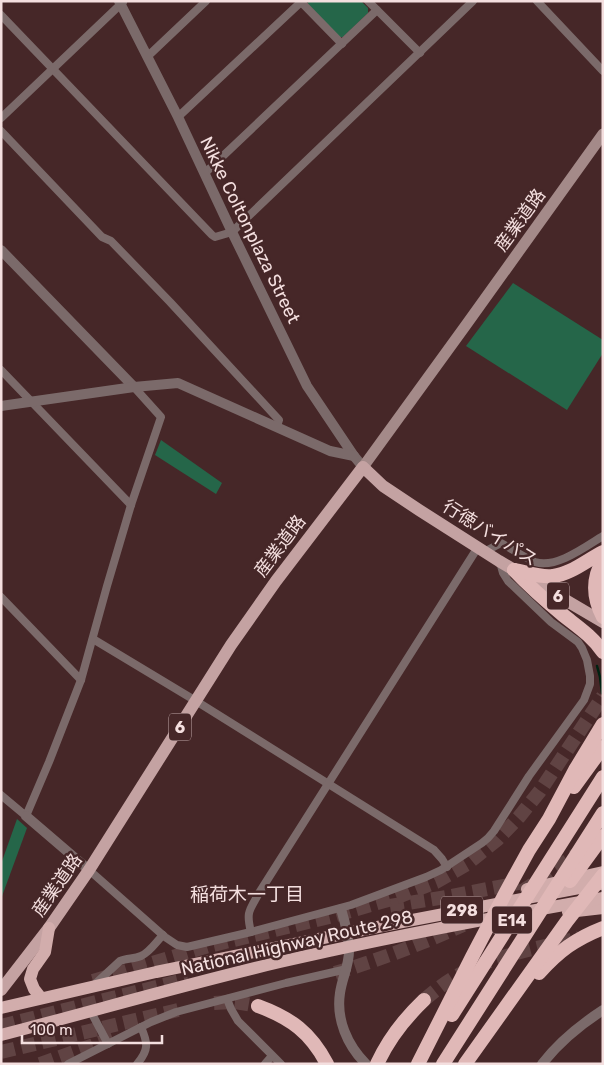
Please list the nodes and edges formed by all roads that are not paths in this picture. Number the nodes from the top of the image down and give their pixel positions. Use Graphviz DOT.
graph roads {
  1 [pos="206,1"];
  2 [pos="368,1"];
  3 [pos="537,1"];
  4 [pos="120,2"];
  5 [pos="302,2"];
  6 [pos="471,2"];
  7 [pos="377,10"];
  8 [pos="1,15"];
  9 [pos="342,44"];
  10 [pos="420,53"];
  11 [pos="147,57"];
  12 [pos="53,68"];
  13 [pos="603,71"];
  14 [pos="178,116"];
  15 [pos="1,118"];
  16 [pos="1,130"];
  17 [pos="603,134"];
  18 [pos="205,173"];
  19 [pos="232,232"];
  20 [pos="1,250"];
  21 [pos="1,370"];
  22 [pos="134,387"];
  23 [pos="32,402"];
  24 [pos="1,406"];
  25 [pos="277,426"];
  26 [pos="354,456"];
  27 [pos="363,467"];
  28 [pos="131,505"];
  29 [pos="603,536"];
  30 [pos="481,549"];
  31 [pos="603,552"];
  32 [pos="603,560"];
  33 [pos="499,561"];
  34 [pos="514,570"];
  35 [pos="1,597"];
  36 [pos="603,617"];
  37 [pos="603,622"];
  38 [pos="93,638"];
  39 [pos="603,652"];
  40 [pos="81,680"];
  41 [pos="196,701"];
  42 [pos="603,724"];
  43 [pos="603,747"];
  44 [pos="603,777"];
  45 [pos="328,785"];
  46 [pos="1,795"];
  47 [pos="603,813"];
  48 [pos="26,816"];
  49 [pos="549,819"];
  50 [pos="603,836"];
  51 [pos="447,867"];
  52 [pos="89,870"];
  53 [pos="603,874"];
  54 [pos="603,884"];
  55 [pos="603,898"];
  56 [pos="603,908"];
  57 [pos="341,909"];
  58 [pos="441,914"];
  59 [pos="49,928"];
  60 [pos="603,928"];
  61 [pos="251,932"];
  62 [pos="162,935"];
  63 [pos="372,942"];
  64 [pos="507,963"];
  65 [pos="347,969"];
  66 [pos="92,986"];
  67 [pos="1,990"];
  68 [pos="41,998"];
  69 [pos="227,999"];
  70 [pos="424,1000"];
  71 [pos="258,1006"];
  72 [pos="1,1008"];
  73 [pos="603,1010"];
  74 [pos="91,1012"];
  75 [pos="141,1027"];
  76 [pos="489,1031"];
  77 [pos="1,1035"];
  78 [pos="108,1044"];
  79 [pos="272,1056"];
  80 [pos="68,1064"];
  81 [pos="137,1064"];
  82 [pos="264,1064"];
  83 [pos="280,1064"];
  84 [pos="327,1064"];
  85 [pos="366,1064"];
  86 [pos="377,1064"];
  87 [pos="419,1064"];
  88 [pos="444,1064"];
  89 [pos="465,1064"];
  90 [pos="542,1064"];
  1 -- 11 [label="street"];
  2 -- 7 [label="street"];
  3 -- 13 [label="street"];
  4 -- 11 [label="street, Nikke Coltonplaza Street"];
  4 -- 12 [label="street"];
  5 -- 9 [label="street"];
  5 -- 14 [label="street"];
  6 -- 10 [label="street"];
  7 -- 9 [label="street"];
  7 -- 10 [label="street"];
  8 -- 12 [label="street"];
  9 -- 18 [label="street"];
  10 -- 19 [label="street"];
  11 -- 14 [label="street, Nikke Coltonplaza Street"];
  12 -- 15 [label="street"];
  12 -- 19 [label="street"];
  14 -- 18 [label="street, Nikke Coltonplaza Street"];
  16 -- 25 [label="street"];
  17 -- 27 [label="main road, 産業道路"];
  18 -- 19 [label="street, Nikke Coltonplaza Street"];
  19 -- 26 [label="street, Nikke Coltonplaza Street"];
  20 -- 22 [label="street"];
  21 -- 23 [label="street"];
  22 -- 23 [label="street"];
  22 -- 25 [label="street"];
  22 -- 28 [label="street"];
  23 -- 24 [label="street"];
  23 -- 28 [label="street"];
  25 -- 26 [label="street"];
  26 -- 27 [label="street, Nikke Coltonplaza Street"];
  27 -- 30 [label="main road, 行徳バイパス / 6"];
  27 -- 41 [label="main road, 産業道路 / 6"];
  28 -- 38 [label="street"];
  29 -- 30 [label="street"];
  30 -- 33 [label="main road, 行徳バイパス / 6"];
  30 -- 45 [label="street"];
  31 -- 34 [label="highway"];
  32 -- 36 [label="highway"];
  33 -- 34 [label="main road, 行徳バイパス / 6"];
  33 -- 51 [label="street"];
  34 -- 37 [label="main road, 行徳バイパス / 6"];
  34 -- 39 [label="highway"];
  35 -- 40 [label="street"];
  38 -- 40 [label="street"];
  38 -- 41 [label="street"];
  40 -- 48 [label="street"];
  41 -- 45 [label="street"];
  41 -- 52 [label="main road, 産業道路 / 6"];
  42 -- 49 [label="highway"];
  43 -- 49 [label="highway"];
  44 -- 87 [label="highway, E14"];
  45 -- 51 [label="street"];
  45 -- 61 [label="street"];
  46 -- 48 [label="street"];
  47 -- 64 [label="highway, E14"];
  48 -- 52 [label="street"];
  49 -- 87 [label="highway"];
  50 -- 64 [label="highway"];
  51 -- 57 [label="street"];
  52 -- 59 [label="main road, 産業道路 / 6"];
  52 -- 62 [label="street"];
  53 -- 58 [label="highway, 298"];
  53 -- 76 [label="highway"];
  54 -- 58 [label="highway, National Highway Route 298 / 298"];
  55 -- 63 [label="highway, National Highway Route 298 / 298"];
  56 -- 63 [label="highway, 298"];
  57 -- 61 [label="street"];
  57 -- 65 [label="street"];
  58 -- 66 [label="highway, National Highway Route 298 / 298"];
  59 -- 67 [label="main road, 産業道路 / 6"];
  59 -- 68 [label="highway"];
  60 -- 76 [label="highway"];
  61 -- 62 [label="street"];
  62 -- 66 [label="street"];
  63 -- 74 [label="highway, National Highway Route 298 / 298"];
  64 -- 88 [label="highway, E14"];
  65 -- 69 [label="street"];
  65 -- 85 [label="street"];
  66 -- 68 [label="highway, National Highway Route 298 / 298"];
  68 -- 72 [label="highway, National Highway Route 298 / 298"];
  69 -- 75 [label="street"];
  69 -- 79 [label="street"];
  70 -- 86 [label="highway"];
  71 -- 84 [label="highway"];
  73 -- 90 [label="street"];
  74 -- 77 [label="highway, National Highway Route 298 / 298"];
  74 -- 78 [label="street"];
  75 -- 78 [label="street"];
  75 -- 81 [label="street"];
  76 -- 89 [label="highway"];
  78 -- 80 [label="street"];
  79 -- 82 [label="street"];
  79 -- 83 [label="street"];
}
